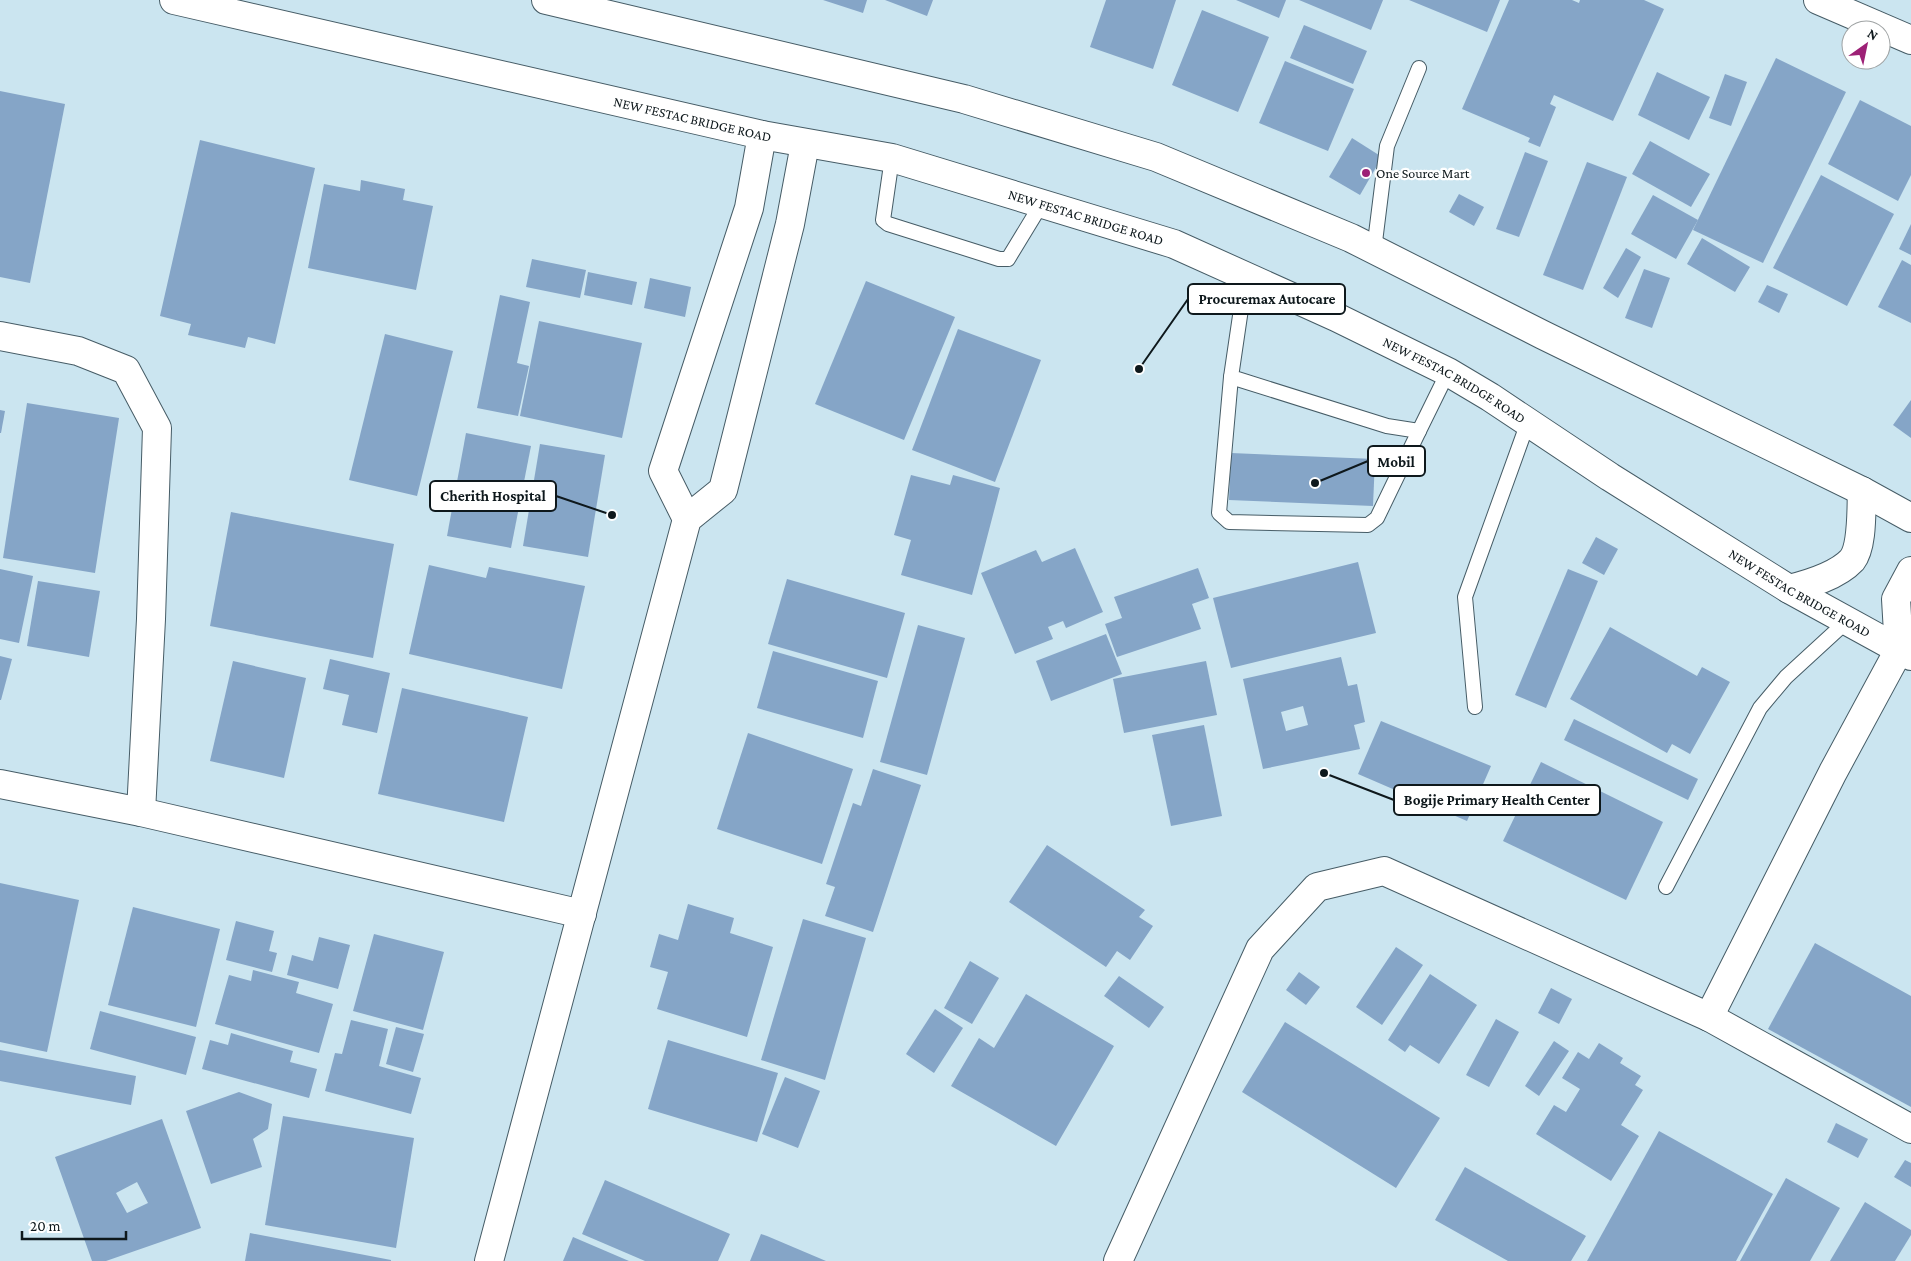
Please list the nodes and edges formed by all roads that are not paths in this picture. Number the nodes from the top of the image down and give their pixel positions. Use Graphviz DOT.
graph roads {
  1 [pos="174,0"];
  2 [pos="546,0"];
  3 [pos="1818,0"];
  4 [pos="1911,40"];
  5 [pos="1419,68"];
  6 [pos="762,135"];
  7 [pos="805,144"];
  8 [pos="892,158"];
  9 [pos="1042,203"];
  10 [pos="1374,250"];
  11 [pos="1246,276"];
  12 [pos="0,336"];
  13 [pos="1448,372"];
  14 [pos="1232,377"];
  15 [pos="1528,422"];
  16 [pos="1419,431"];
  17 [pos="1862,491"];
  18 [pos="1911,518"];
  19 [pos="687,519"];
  20 [pos="1911,571"];
  21 [pos="1789,589"];
  22 [pos="1847,621"];
  23 [pos="1905,653"];
  24 [pos="1475,707"];
  25 [pos="0,784"];
  26 [pos="141,812"];
  27 [pos="1666,887"];
  28 [pos="582,914"];
  29 [pos="1710,1017"];
  30 [pos="1911,1128"];
  31 [pos="489,1261"];
  32 [pos="1118,1261"];
  1 -- 6 [label="street, NEW FESTAC BRIDGE ROAD"];
  2 -- 10 [label="street"];
  3 -- 4 [label="street"];
  5 -- 10 [label="lane"];
  6 -- 7 [label="street, NEW FESTAC BRIDGE ROAD"];
  6 -- 19 [label="street"];
  7 -- 8 [label="street, NEW FESTAC BRIDGE ROAD"];
  7 -- 19 [label="street"];
  8 -- 9 [label="street, NEW FESTAC BRIDGE ROAD"];
  8 -- 9 [label="lane"];
  9 -- 11 [label="street, NEW FESTAC BRIDGE ROAD"];
  10 -- 17 [label="street"];
  11 -- 13 [label="street, NEW FESTAC BRIDGE ROAD"];
  11 -- 14 [label="lane"];
  12 -- 26 [label="street"];
  13 -- 15 [label="street, NEW FESTAC BRIDGE ROAD"];
  13 -- 16 [label="lane"];
  14 -- 16 [label="lane"];
  14 -- 16 [label="lane"];
  15 -- 21 [label="street, NEW FESTAC BRIDGE ROAD"];
  15 -- 24 [label="lane"];
  17 -- 18 [label="street"];
  17 -- 21 [label="street"];
  19 -- 28 [label="street"];
  20 -- 23 [label="street"];
  21 -- 22 [label="street, NEW FESTAC BRIDGE ROAD"];
  22 -- 23 [label="street, NEW FESTAC BRIDGE ROAD"];
  22 -- 27 [label="lane"];
  23 -- 29 [label="street"];
  25 -- 26 [label="street"];
  26 -- 28 [label="street"];
  28 -- 31 [label="street"];
  29 -- 30 [label="street"];
  29 -- 32 [label="street"];
}
